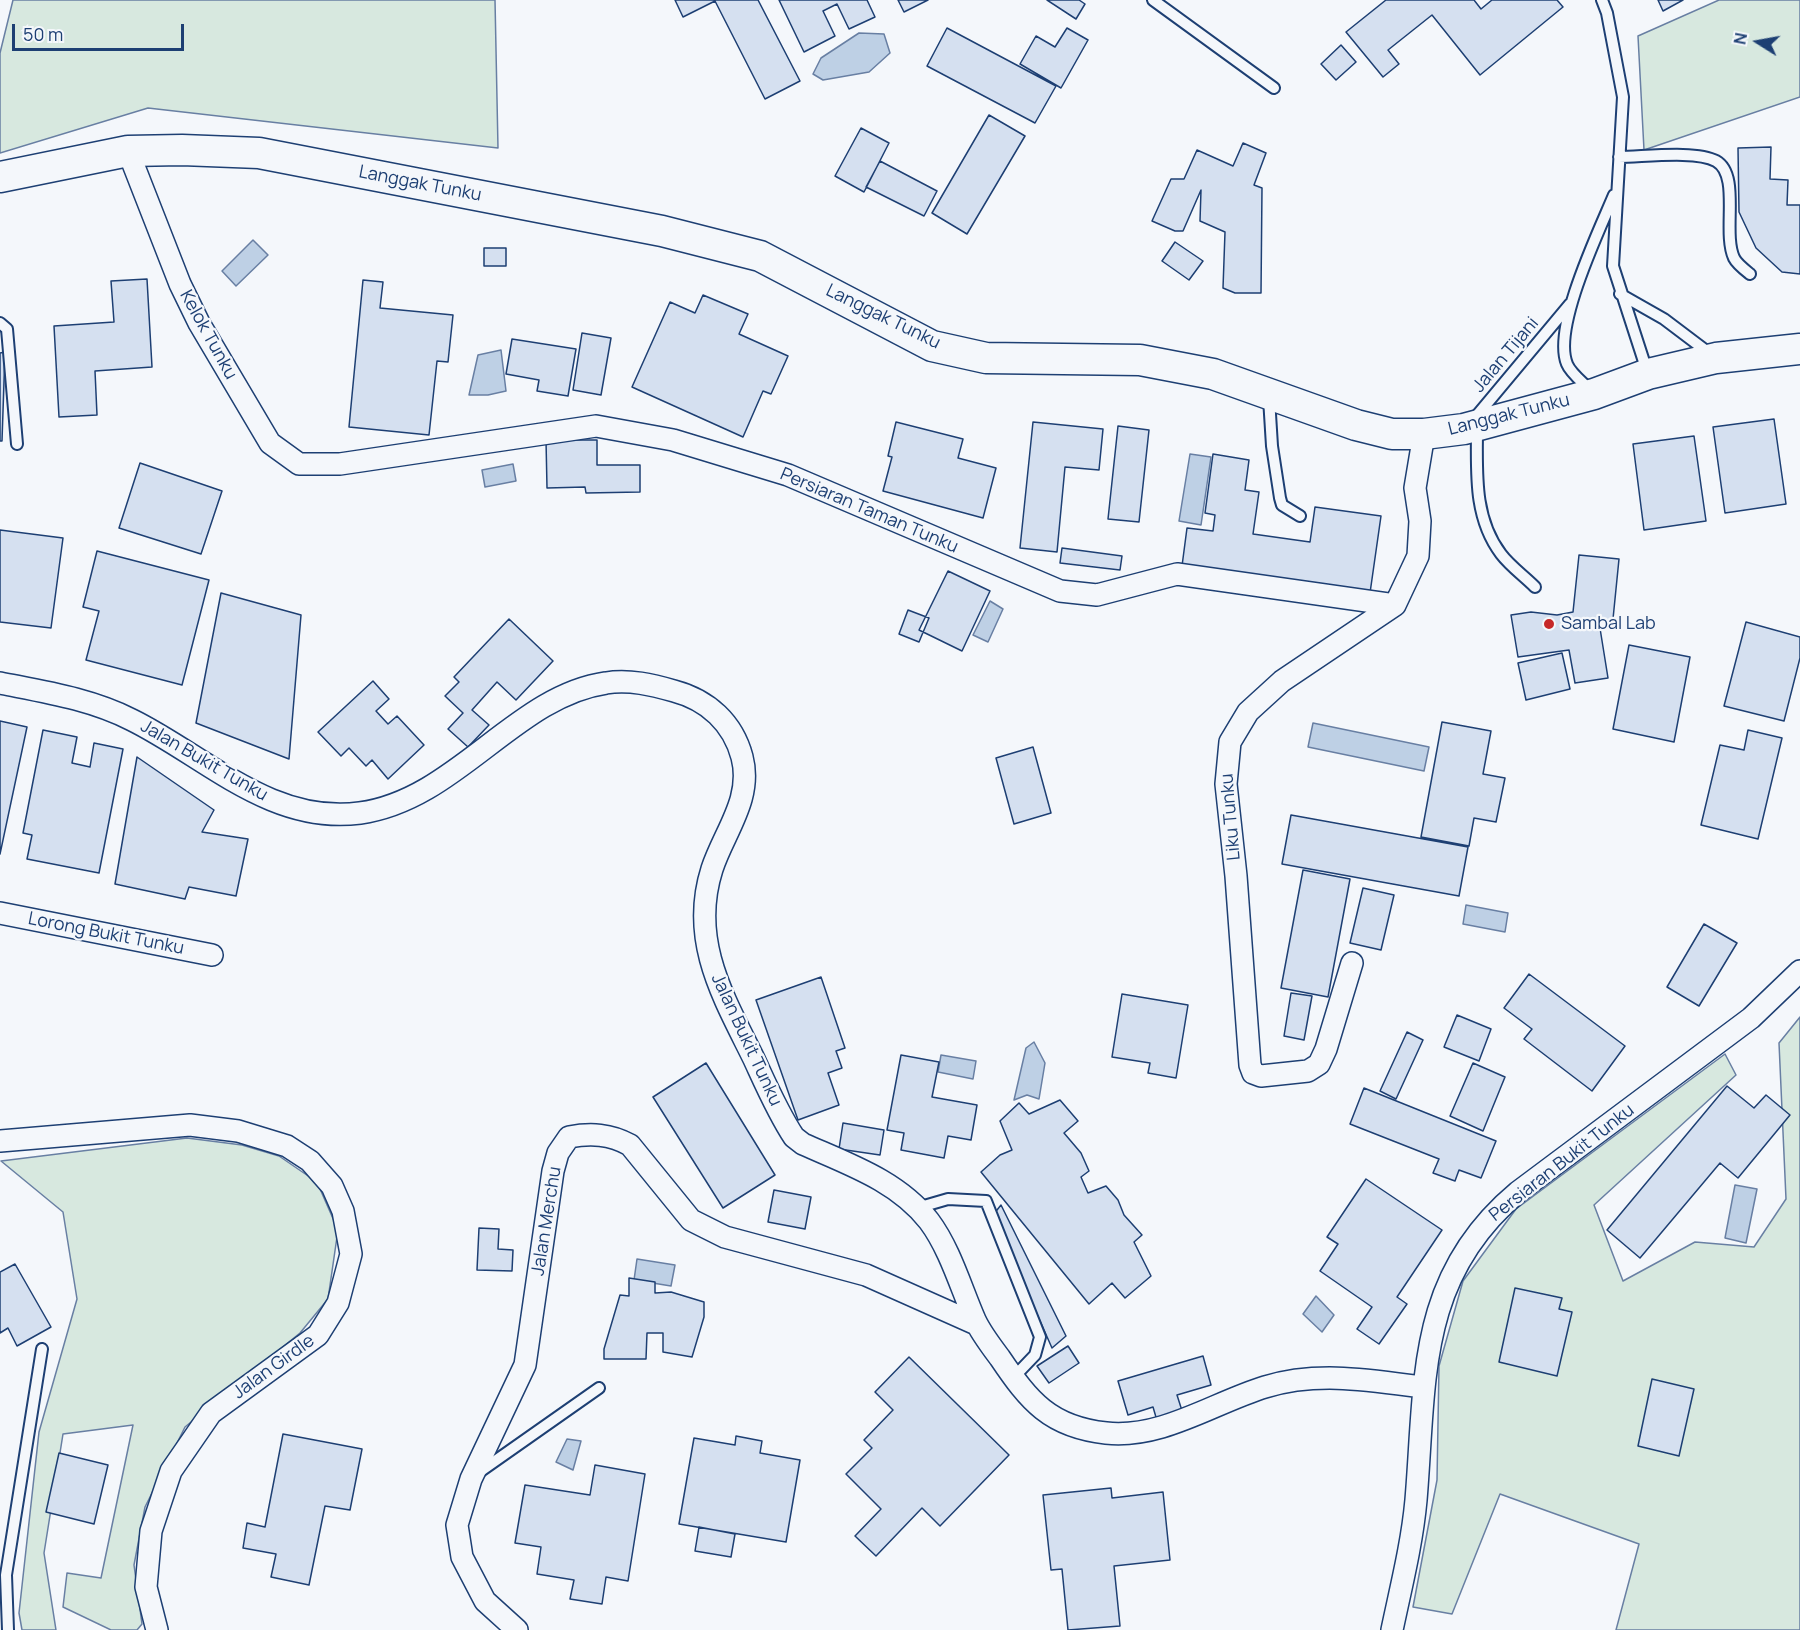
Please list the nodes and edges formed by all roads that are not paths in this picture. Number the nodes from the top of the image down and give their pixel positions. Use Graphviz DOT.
graph roads {
  1 [pos="1153,0"];
  2 [pos="1602,0"];
  3 [pos="1274,88"];
  4 [pos="128,151"];
  5 [pos="1619,157"];
  6 [pos="0,177"];
  7 [pos="1617,186"];
  8 [pos="1750,274"];
  9 [pos="1620,294"];
  10 [pos="1572,302"];
  11 [pos="0,323"];
  12 [pos="1800,349"];
  13 [pos="1716,358"];
  14 [pos="1648,374"];
  15 [pos="1269,394"];
  16 [pos="1594,394"];
  17 [pos="1471,428"];
  18 [pos="1424,434"];
  19 [pos="17,444"];
  20 [pos="340,464"];
  21 [pos="1300,516"];
  22 [pos="1535,586"];
  23 [pos="1395,605"];
  24 [pos="0,683"];
  25 [pos="0,913"];
  26 [pos="212,955"];
  27 [pos="1352,963"];
  28 [pos="1800,971"];
  29 [pos="0,1141"];
  30 [pos="917,1208"];
  31 [pos="976,1324"];
  32 [pos="42,1349"];
  33 [pos="1013,1378"];
  34 [pos="1422,1387"];
  35 [pos="599,1388"];
  36 [pos="471,1479"];
  37 [pos="8,1630"];
  38 [pos="157,1630"];
  39 [pos="517,1630"];
  40 [pos="1392,1630"];
  1 -- 3 [label="lane"];
  2 -- 5 [label="lane, Jalan Tijani"];
  4 -- 6 [label="street, Langgak Tunku"];
  4 -- 15 [label="street, Langgak Tunku"];
  4 -- 20 [label="street, Kelok Tunku"];
  5 -- 7 [label="lane, Jalan Tijani"];
  5 -- 8 [label="lane"];
  7 -- 9 [label="lane, Jalan Tijani"];
  7 -- 10 [label="lane, Jalan Tijani"];
  9 -- 13 [label="lane"];
  9 -- 14 [label="lane, Jalan Tijani"];
  10 -- 16 [label="lane, Jalan Tijani"];
  10 -- 17 [label="lane, Jalan Tijani"];
  11 -- 19 [label="lane"];
  12 -- 13 [label="street, Langgak Tunku"];
  13 -- 14 [label="street, Langgak Tunku"];
  14 -- 16 [label="street, Langgak Tunku"];
  15 -- 18 [label="street, Langgak Tunku"];
  15 -- 21 [label="lane"];
  16 -- 17 [label="street, Langgak Tunku"];
  17 -- 18 [label="street, Langgak Tunku"];
  17 -- 22 [label="lane"];
  18 -- 23 [label="street"];
  20 -- 23 [label="street, Persiaran Taman Tunku"];
  23 -- 27 [label="street, Liku Tunku"];
  24 -- 30 [label="street, Jalan Bukit Tunku"];
  25 -- 26 [label="street, Lorong Bukit Tunku"];
  28 -- 34 [label="street, Persiaran Bukit Tunku"];
  29 -- 38 [label="street, Jalan Girdle"];
  30 -- 31 [label="street, Jalan Bukit Tunku"];
  30 -- 33 [label="lane"];
  31 -- 33 [label="street, Jalan Bukit Tunku"];
  31 -- 36 [label="street, Jalan Merchu"];
  32 -- 37 [label="lane"];
  33 -- 34 [label="street, Jalan Bukit Tunku"];
  34 -- 40 [label="street, Persiaran Bukit Tunku"];
  35 -- 36 [label="lane"];
  36 -- 39 [label="street, Jalan Merchu"];
}
